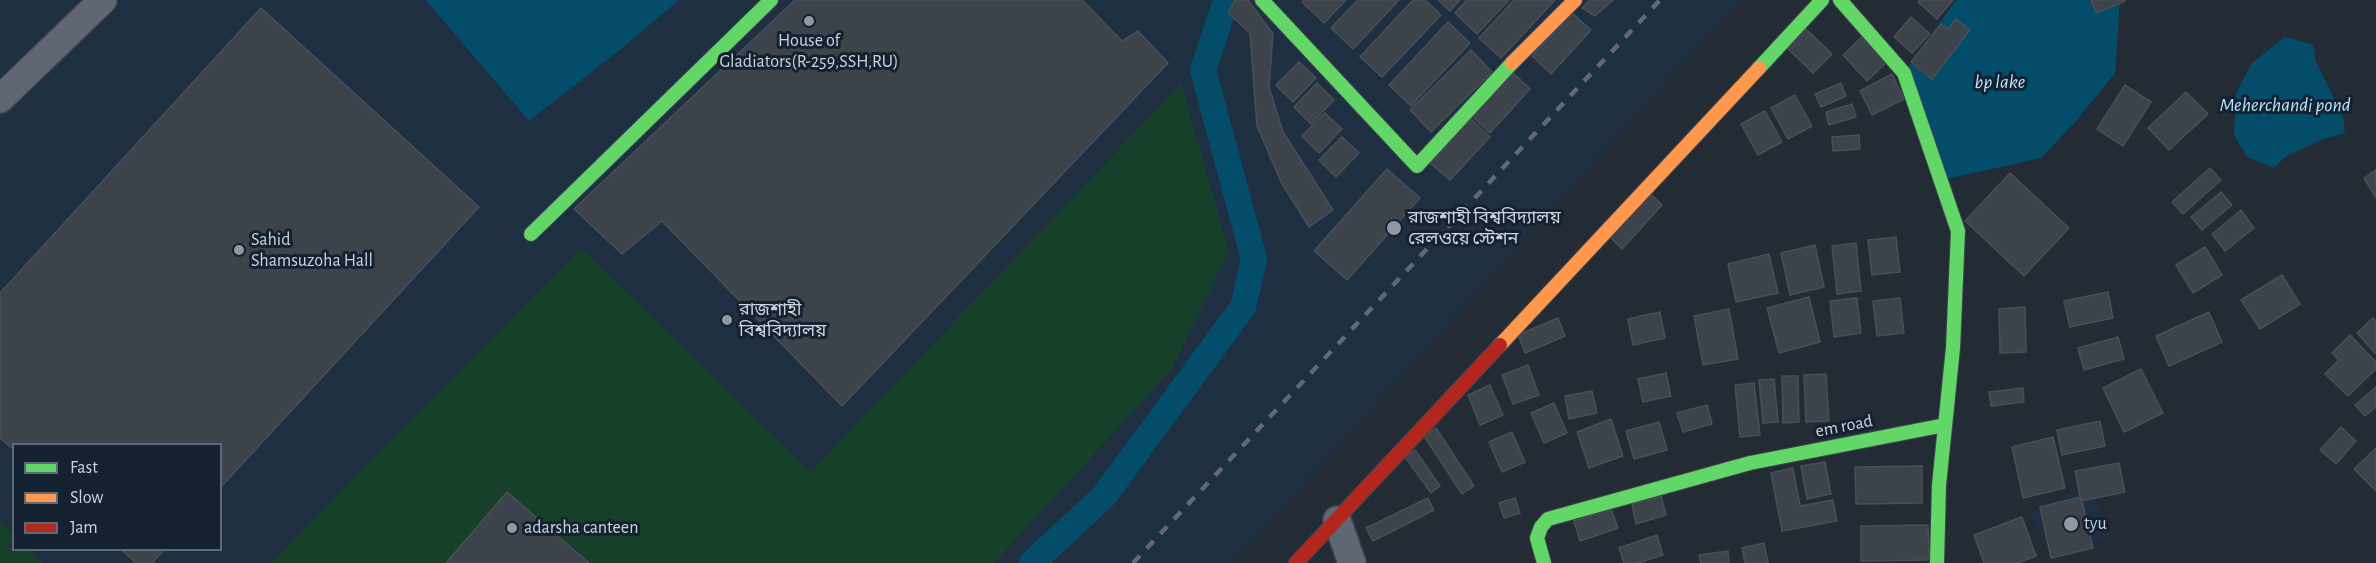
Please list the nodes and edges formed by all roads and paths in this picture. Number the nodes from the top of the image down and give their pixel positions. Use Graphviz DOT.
graph roads {
  1 [pos="102,0"];
  2 [pos="771,0"];
  3 [pos="1262,0"];
  4 [pos="1575,0"];
  5 [pos="1822,0"];
  6 [pos="1840,0"];
  7 [pos="0,99"];
  8 [pos="531,234"];
  9 [pos="1945,425"];
  10 [pos="1337,520"];
  11 [pos="1296,563"];
  12 [pos="1352,563"];
  13 [pos="1544,563"];
  14 [pos="1937,563"];
  1 -- 7 [label="street"];
  2 -- 8 [label="street"];
  3 -- 4 [label="street"];
  5 -- 10 [label="street"];
  6 -- 9 [label="street"];
  9 -- 13 [label="street, em road"];
  9 -- 14 [label="street"];
  10 -- 11 [label="street"];
  10 -- 12 [label="street"];
}
